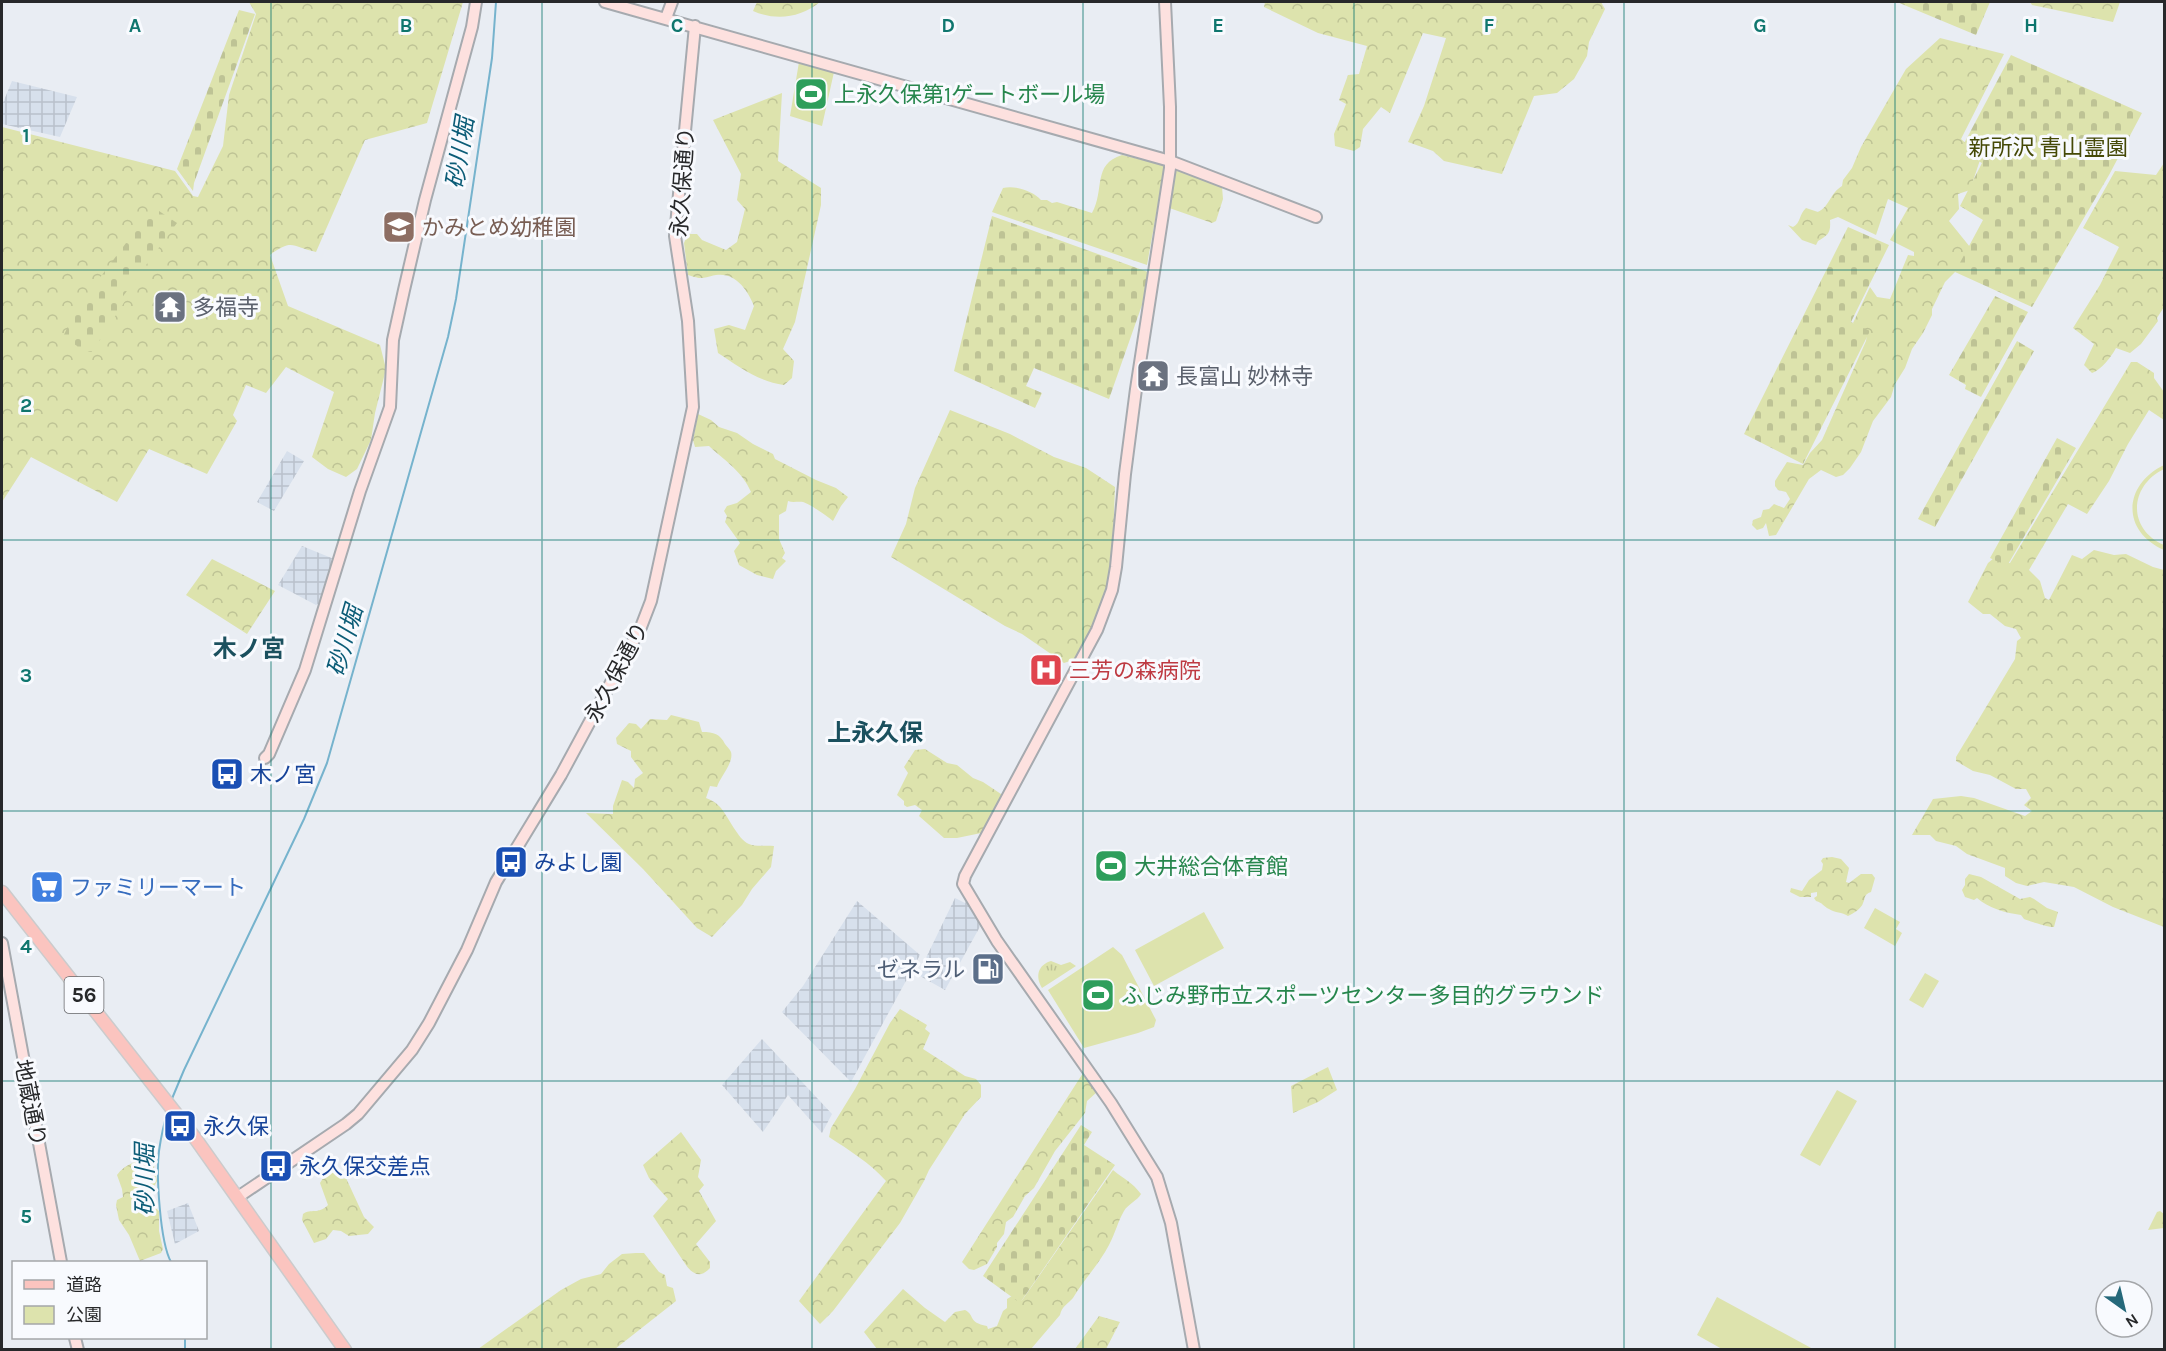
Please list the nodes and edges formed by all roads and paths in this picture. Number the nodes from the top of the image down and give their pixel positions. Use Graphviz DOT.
graph roads {
  1 [pos="476,2"];
  2 [pos="605,2"];
  3 [pos="672,2"];
  4 [pos="1165,2"];
  5 [pos="666,18"];
  6 [pos="695,26"];
  7 [pos="1170,161"];
  8 [pos="1316,217"];
  9 [pos="265,758"];
  10 [pos="2,892"];
  11 [pos="2,943"];
  12 [pos="238,1197"];
  13 [pos="61,1261"];
  14 [pos="345,1350"];
  15 [pos="1194,1350"];
  1 -- 9 [label="street"];
  2 -- 5 [label="street"];
  3 -- 5 [label="street"];
  4 -- 7 [label="street"];
  5 -- 6 [label="street"];
  6 -- 7 [label="street"];
  6 -- 12 [label="street, 永久保通り"];
  7 -- 8 [label="street"];
  7 -- 15 [label="street"];
  10 -- 12 [label="main road, 56"];
  11 -- 13 [label="street, 地蔵通り"];
  12 -- 14 [label="main road, 56"];
}
